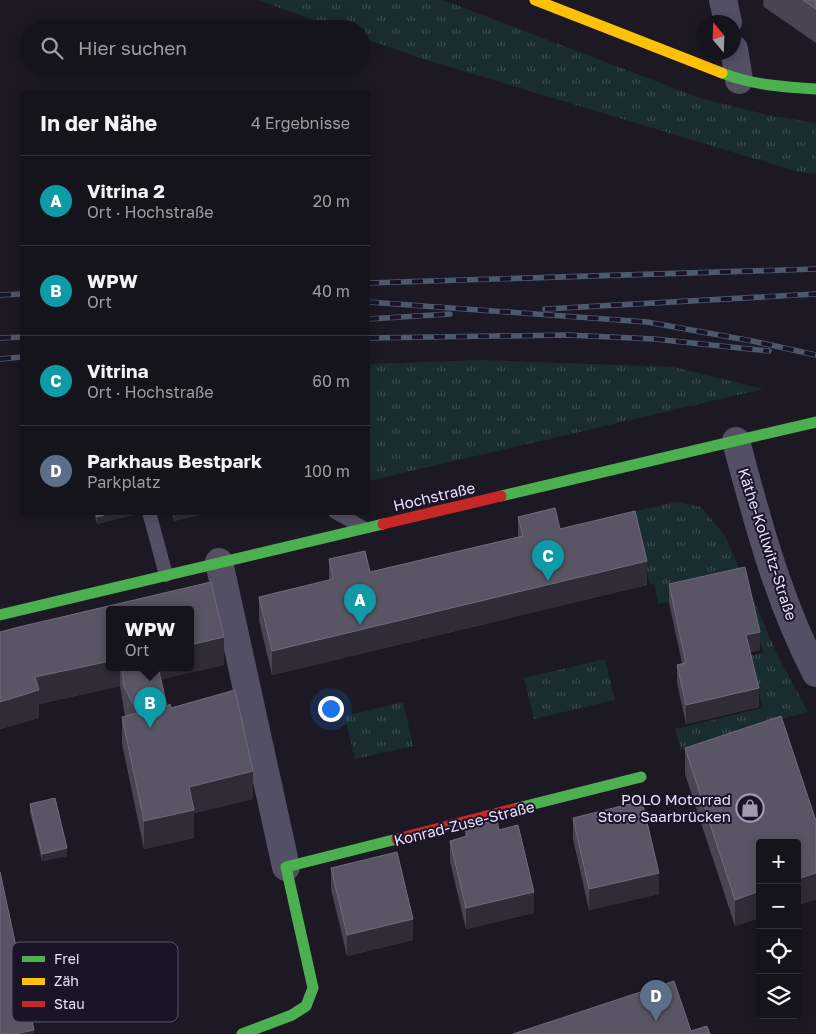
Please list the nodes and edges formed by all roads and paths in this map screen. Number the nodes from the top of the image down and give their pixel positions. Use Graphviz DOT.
graph roads {
  1 [pos="535,0"];
  2 [pos="723,0"];
  3 [pos="726,15"];
  4 [pos="735,60"];
  5 [pos="738,80"];
  6 [pos="816,89"];
  7 [pos="816,422"];
  8 [pos="736,441"];
  9 [pos="150,515"];
  10 [pos="341,515"];
  11 [pos="363,527"];
  12 [pos="219,562"];
  13 [pos="166,575"];
  14 [pos="0,615"];
  15 [pos="808,636"];
  16 [pos="816,672"];
  17 [pos="641,777"];
  18 [pos="286,866"];
  19 [pos="242,1034"];
  1 -- 5 [label="main road"];
  2 -- 3 [label="street"];
  4 -- 5 [label="street"];
  5 -- 6 [label="main road"];
  7 -- 8 [label="main road, Hochstraße"];
  8 -- 11 [label="main road, Hochstraße"];
  8 -- 15 [label="street, Käthe-Kollwitz-Straße"];
  9 -- 13 [label="lane"];
  10 -- 11 [label="lane"];
  11 -- 12 [label="main road, Hochstraße"];
  12 -- 13 [label="main road, Hochstraße"];
  12 -- 18 [label="street"];
  13 -- 14 [label="main road, Hochstraße"];
  15 -- 16 [label="street, Käthe-Kollwitz-Straße"];
  17 -- 18 [label="main road, Konrad-Zuse-Straße"];
  18 -- 19 [label="main road"];
}
